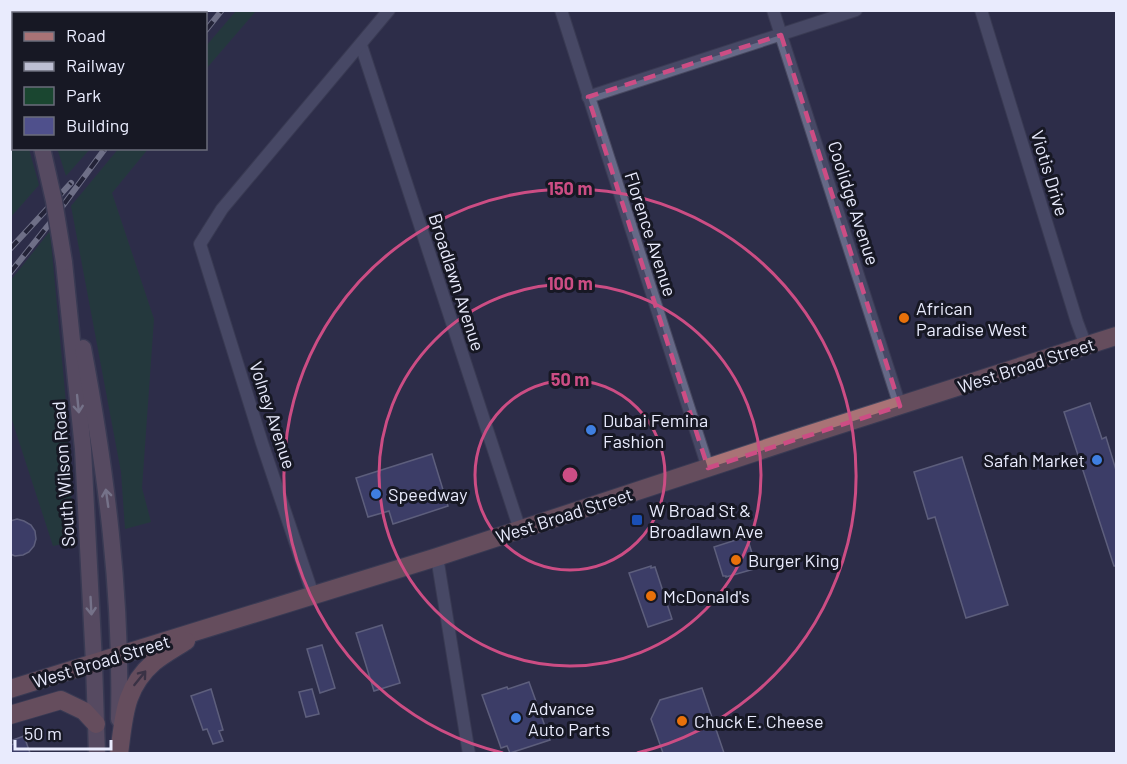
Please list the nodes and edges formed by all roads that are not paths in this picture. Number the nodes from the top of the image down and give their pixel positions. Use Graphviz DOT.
graph roads {
  1 [pos="389,10"];
  2 [pos="561,10"];
  3 [pos="773,10"];
  4 [pos="856,10"];
  5 [pos="981,10"];
  6 [pos="781,34"];
  7 [pos="361,45"];
  8 [pos="588,97"];
  9 [pos="42,150"];
  10 [pos="67,283"];
  11 [pos="1116,336"];
  12 [pos="1086,346"];
  13 [pos="900,406"];
  14 [pos="708,468"];
  15 [pos="520,530"];
  16 [pos="437,557"];
  17 [pos="313,595"];
  18 [pos="201,630"];
  19 [pos="119,655"];
  20 [pos="94,663"];
  21 [pos="10,689"];
  22 [pos="10,715"];
  23 [pos="96,724"];
  24 [pos="97,753"];
  25 [pos="119,753"];
  26 [pos="469,753"];
  1 -- 7 [label="street"];
  2 -- 8 [label="street, Florence Avenue"];
  3 -- 6 [label="street, Coolidge Avenue"];
  4 -- 6 [label="street"];
  5 -- 12 [label="street, Viotis Drive"];
  6 -- 8 [label="street"];
  6 -- 13 [label="street, Coolidge Avenue"];
  7 -- 15 [label="street, Broadlawn Avenue"];
  7 -- 17 [label="street, Volney Avenue"];
  8 -- 14 [label="street, Florence Avenue"];
  9 -- 10 [label="main road, South Wilson Road, bridge"];
  19 -- 10 [label="main road, South Wilson Road, one-way"];
  10 -- 20 [label="main road, South Wilson Road, one-way"];
  11 -- 12 [label="main road, West Broad Street"];
  12 -- 13 [label="main road, West Broad Street"];
  13 -- 14 [label="main road, West Broad Street"];
  14 -- 15 [label="main road, West Broad Street"];
  15 -- 16 [label="main road, West Broad Street"];
  16 -- 17 [label="main road, West Broad Street"];
  16 -- 26 [label="street"];
  17 -- 18 [label="main road, West Broad Street"];
  18 -- 19 [label="main road, West Broad Street"];
  25 -- 18 [label="main road, one-way"];
  19 -- 20 [label="main road, West Broad Street"];
  19 -- 25 [label="main road, South Wilson Road"];
  20 -- 21 [label="main road, West Broad Street"];
  20 -- 23 [label="main road, South Wilson Road"];
  22 -- 23 [label="main road"];
  23 -- 24 [label="main road, South Wilson Road"];
}
